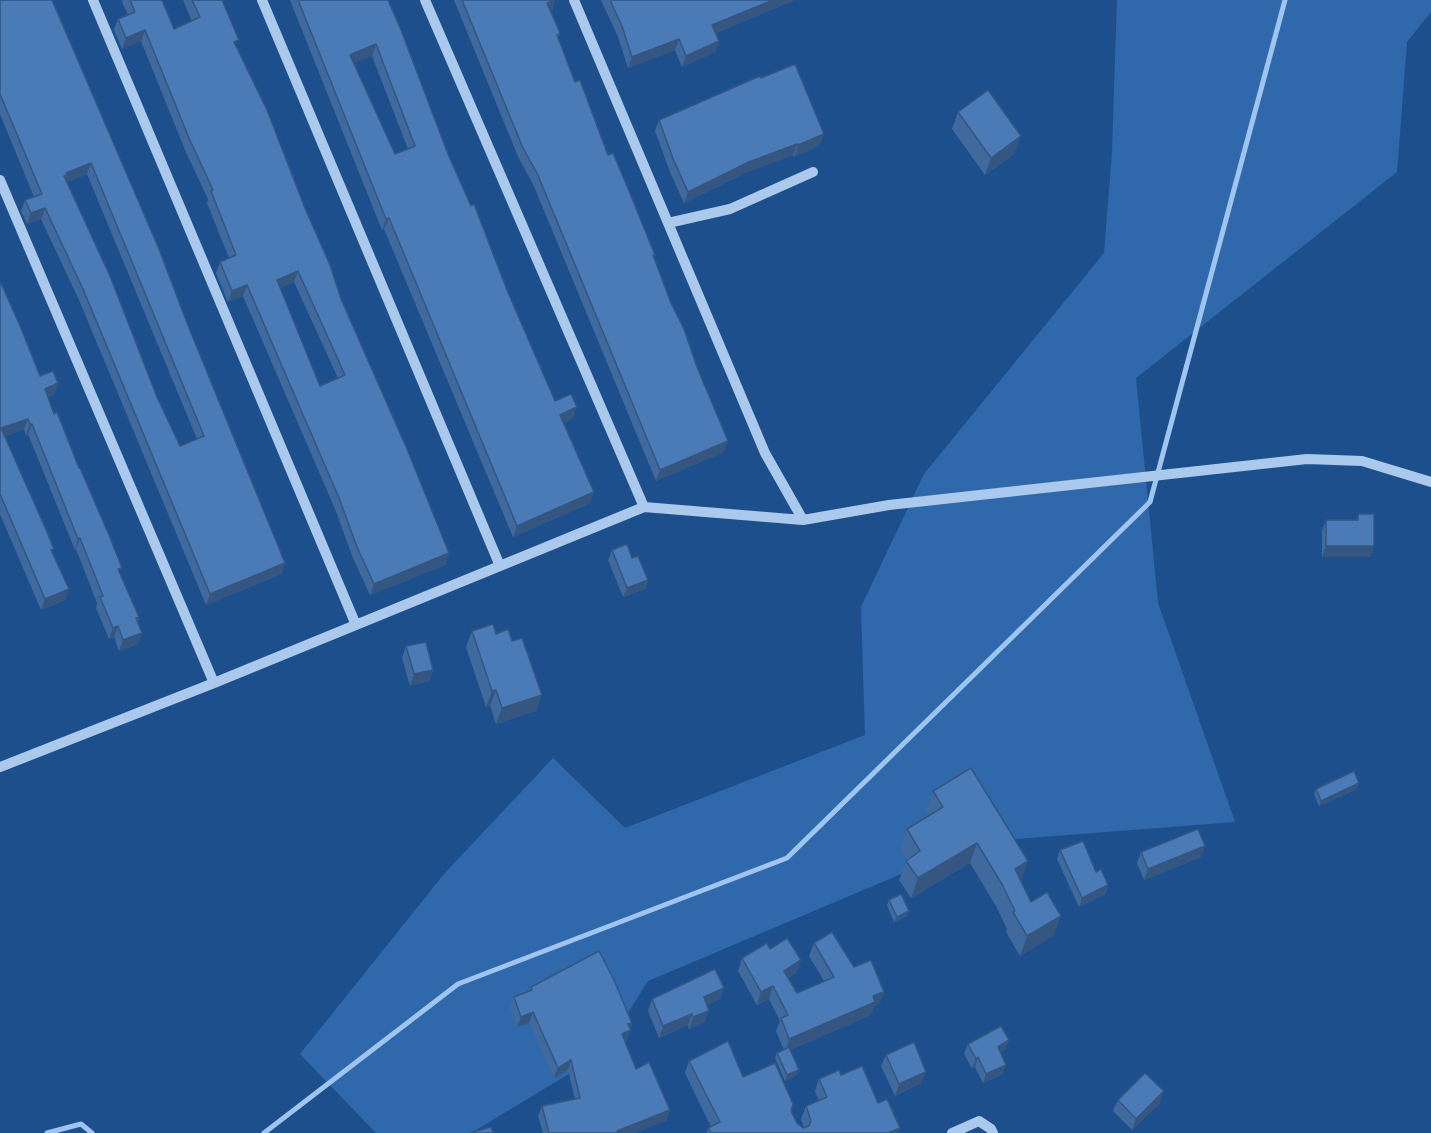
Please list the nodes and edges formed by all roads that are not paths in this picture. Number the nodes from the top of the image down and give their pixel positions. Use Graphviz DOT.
graph roads {
  1 [pos="93,0"];
  2 [pos="262,0"];
  3 [pos="425,0"];
  4 [pos="574,0"];
  5 [pos="813,172"];
  6 [pos="0,180"];
  7 [pos="668,223"];
  8 [pos="1431,482"];
  9 [pos="644,507"];
  10 [pos="803,520"];
  11 [pos="500,566"];
  12 [pos="356,625"];
  13 [pos="214,683"];
  14 [pos="0,767"];
  15 [pos="952,1133"];
  16 [pos="993,1133"];
  1 -- 12 [label="street"];
  2 -- 11 [label="street"];
  3 -- 9 [label="street"];
  4 -- 7 [label="street"];
  5 -- 7 [label="street"];
  6 -- 13 [label="street"];
  7 -- 10 [label="street"];
  8 -- 10 [label="street"];
  9 -- 10 [label="street"];
  9 -- 11 [label="street"];
  11 -- 12 [label="street"];
  12 -- 13 [label="street"];
  13 -- 14 [label="street"];
  15 -- 16 [label="street"];
}
